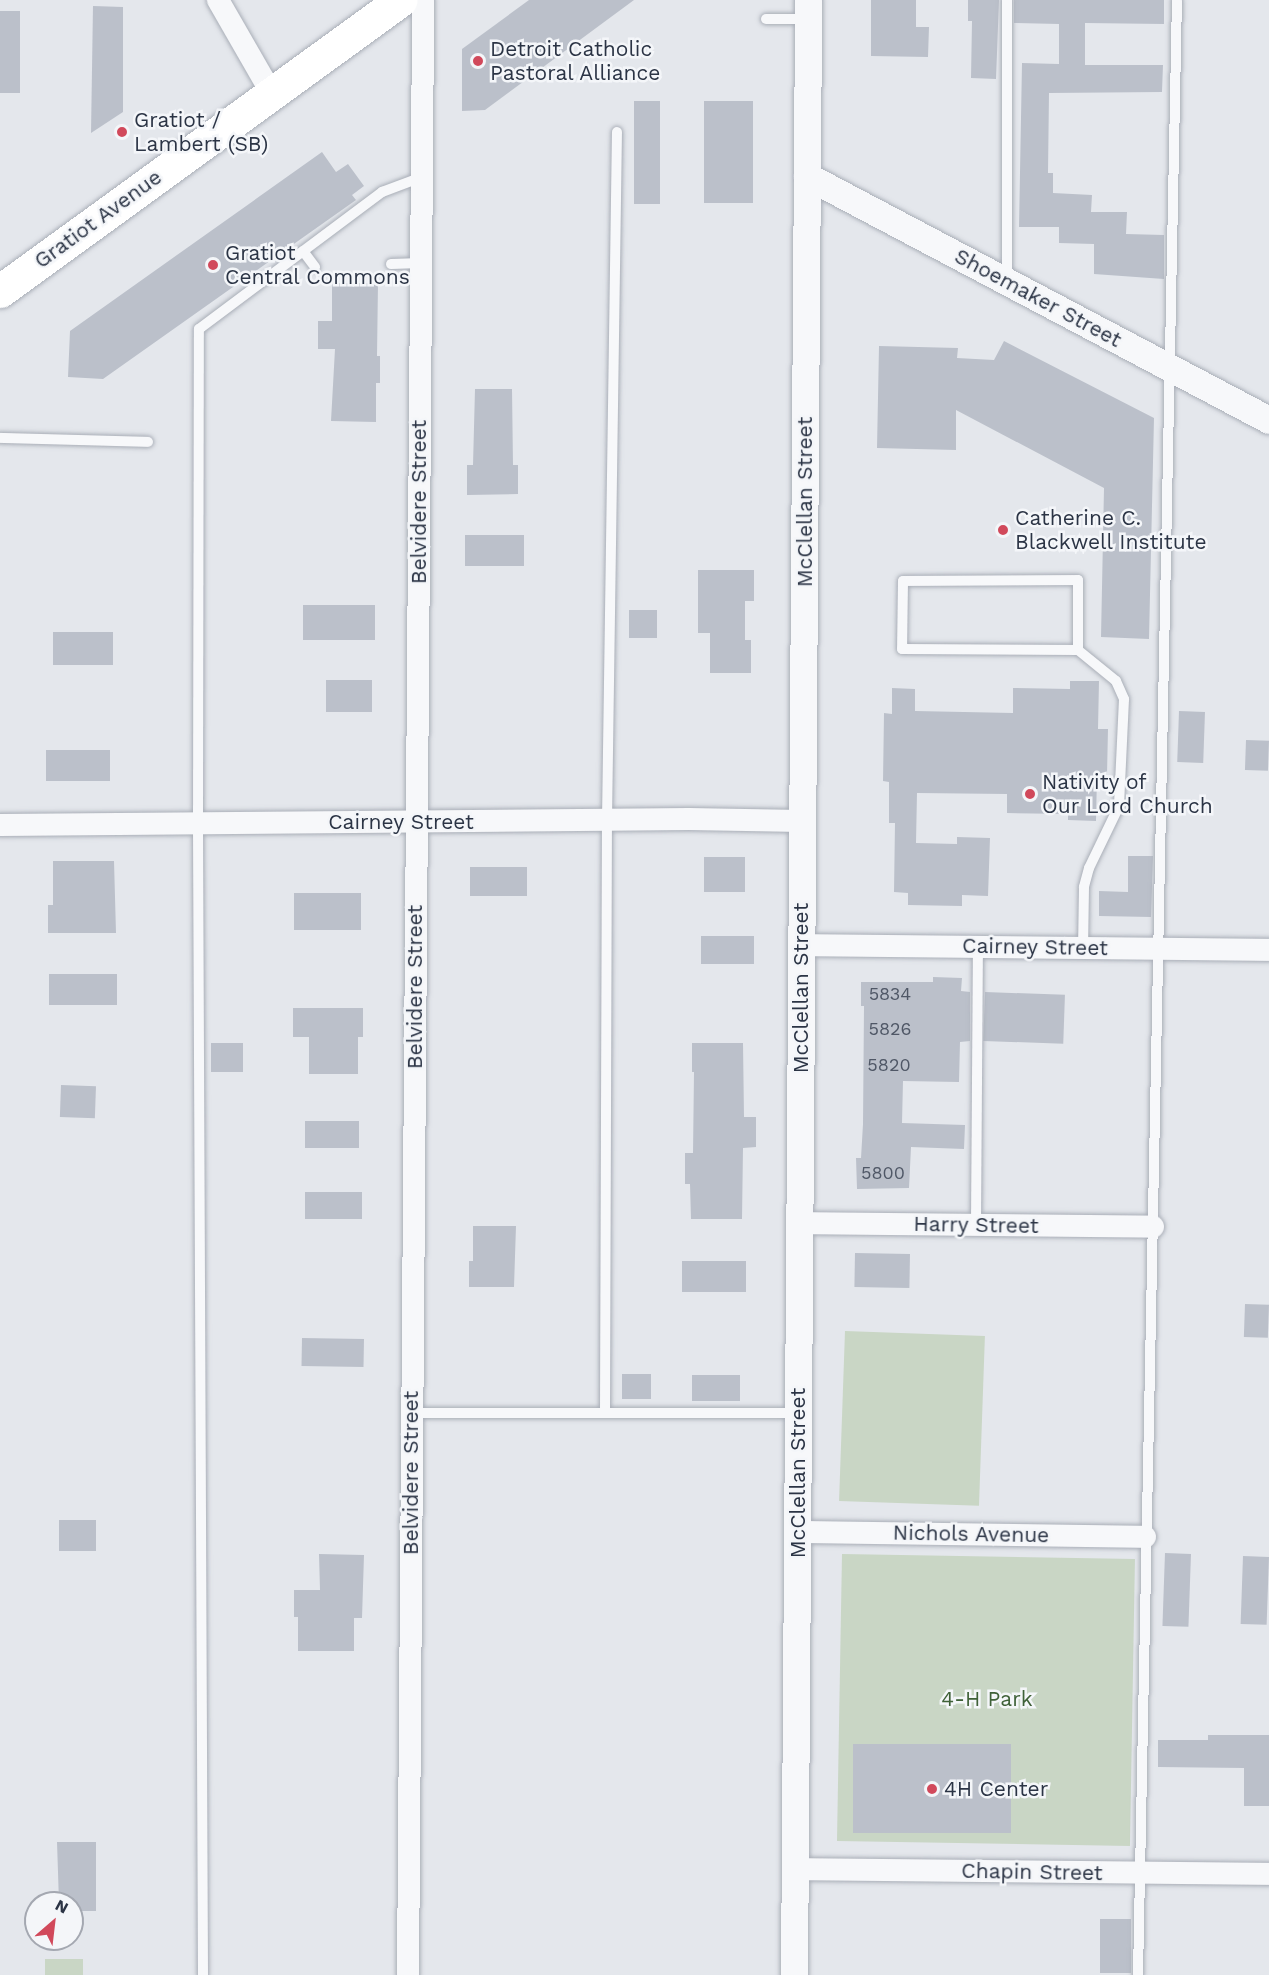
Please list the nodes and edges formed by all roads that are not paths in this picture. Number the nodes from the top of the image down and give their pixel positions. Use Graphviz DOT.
graph roads {
  1 [pos="218,0"];
  2 [pos="400,0"];
  3 [pos="423,0"];
  4 [pos="1007,0"];
  5 [pos="1177,0"];
  6 [pos="808,9"];
  7 [pos="766,18"];
  8 [pos="272,94"];
  9 [pos="617,132"];
  10 [pos="807,176"];
  11 [pos="422,177"];
  12 [pos="303,251"];
  13 [pos="421,263"];
  14 [pos="391,264"];
  15 [pos="315,267"];
  16 [pos="1007,282"];
  17 [pos="0,291"];
  18 [pos="1170,367"];
  19 [pos="1269,420"];
  20 [pos="0,438"];
  21 [pos="148,442"];
  22 [pos="1078,650"];
  23 [pos="607,820"];
  24 [pos="802,821"];
  25 [pos="416,822"];
  26 [pos="198,823"];
  27 [pos="0,825"];
  28 [pos="801,945"];
  29 [pos="978,947"];
  30 [pos="1083,948"];
  31 [pos="1157,949"];
  32 [pos="1269,950"];
  33 [pos="799,1223"];
  34 [pos="976,1224"];
  35 [pos="1153,1227"];
  36 [pos="412,1413"];
  37 [pos="605,1413"];
  38 [pos="798,1413"];
  39 [pos="798,1532"];
  40 [pos="1145,1536"];
  41 [pos="795,1869"];
  42 [pos="1140,1873"];
  43 [pos="1269,1874"];
  44 [pos="203,1975"];
  45 [pos="408,1975"];
  46 [pos="794,1975"];
  47 [pos="1138,1975"];
  1 -- 8 [label="street"];
  2 -- 8 [label="main road, Gratiot Avenue"];
  3 -- 11 [label="street, Belvidere Street"];
  4 -- 16 [label="lane"];
  5 -- 18 [label="lane"];
  6 -- 7 [label="lane"];
  6 -- 10 [label="street, McClellan Street"];
  8 -- 17 [label="main road, Gratiot Avenue"];
  9 -- 23 [label="lane"];
  10 -- 16 [label="street, Shoemaker Street"];
  10 -- 24 [label="street, McClellan Street"];
  11 -- 12 [label="lane"];
  11 -- 13 [label="street, Belvidere Street"];
  12 -- 15 [label="lane"];
  12 -- 26 [label="lane"];
  13 -- 14 [label="lane"];
  13 -- 25 [label="street, Belvidere Street"];
  16 -- 18 [label="street, Shoemaker Street"];
  18 -- 19 [label="street, Shoemaker Street"];
  18 -- 31 [label="lane"];
  20 -- 21 [label="lane"];
  22 -- 22 [label="lane"];
  22 -- 30 [label="lane"];
  23 -- 24 [label="street, Cairney Street"];
  23 -- 25 [label="street, Cairney Street"];
  23 -- 37 [label="lane"];
  24 -- 28 [label="street, McClellan Street"];
  25 -- 26 [label="street, Cairney Street"];
  25 -- 36 [label="street, Belvidere Street"];
  26 -- 27 [label="street, Cairney Street"];
  26 -- 44 [label="lane"];
  28 -- 29 [label="street, Cairney Street"];
  28 -- 33 [label="street, McClellan Street"];
  29 -- 30 [label="street, Cairney Street"];
  29 -- 34 [label="lane"];
  30 -- 31 [label="street, Cairney Street"];
  31 -- 32 [label="street, Cairney Street"];
  31 -- 35 [label="lane"];
  33 -- 34 [label="street, Harry Street"];
  33 -- 38 [label="street, McClellan Street"];
  34 -- 35 [label="street, Harry Street"];
  35 -- 40 [label="lane"];
  36 -- 37 [label="lane"];
  36 -- 45 [label="street, Belvidere Street"];
  37 -- 38 [label="lane"];
  38 -- 39 [label="street, McClellan Street"];
  39 -- 40 [label="street, Nichols Avenue"];
  39 -- 41 [label="street, McClellan Street"];
  40 -- 42 [label="lane"];
  41 -- 42 [label="street, Chapin Street"];
  41 -- 46 [label="street, McClellan Street"];
  42 -- 43 [label="street, Chapin Street"];
  42 -- 47 [label="lane"];
}
